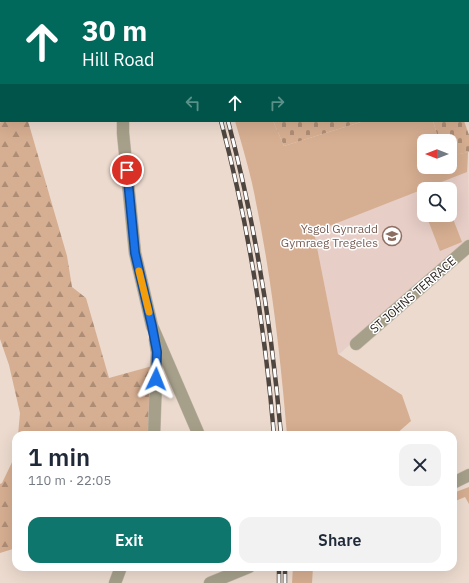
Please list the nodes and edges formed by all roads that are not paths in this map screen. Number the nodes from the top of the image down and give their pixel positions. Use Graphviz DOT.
graph roads {
  1 [pos="123,122"];
  2 [pos="469,246"];
  3 [pos="152,326"];
  4 [pos="356,344"];
  5 [pos="154,431"];
  6 [pos="197,431"];
  7 [pos="469,475"];
  8 [pos="457,481"];
  9 [pos="120,571"];
  10 [pos="239,571"];
  11 [pos="115,583"];
  12 [pos="210,583"];
  1 -- 3 [label="street"];
  2 -- 4 [label="street, ST JOHNS TERRACE"];
  3 -- 5 [label="street"];
  3 -- 6 [label="street"];
  7 -- 8 [label="street"];
  9 -- 11 [label="street"];
  10 -- 12 [label="street"];
}
